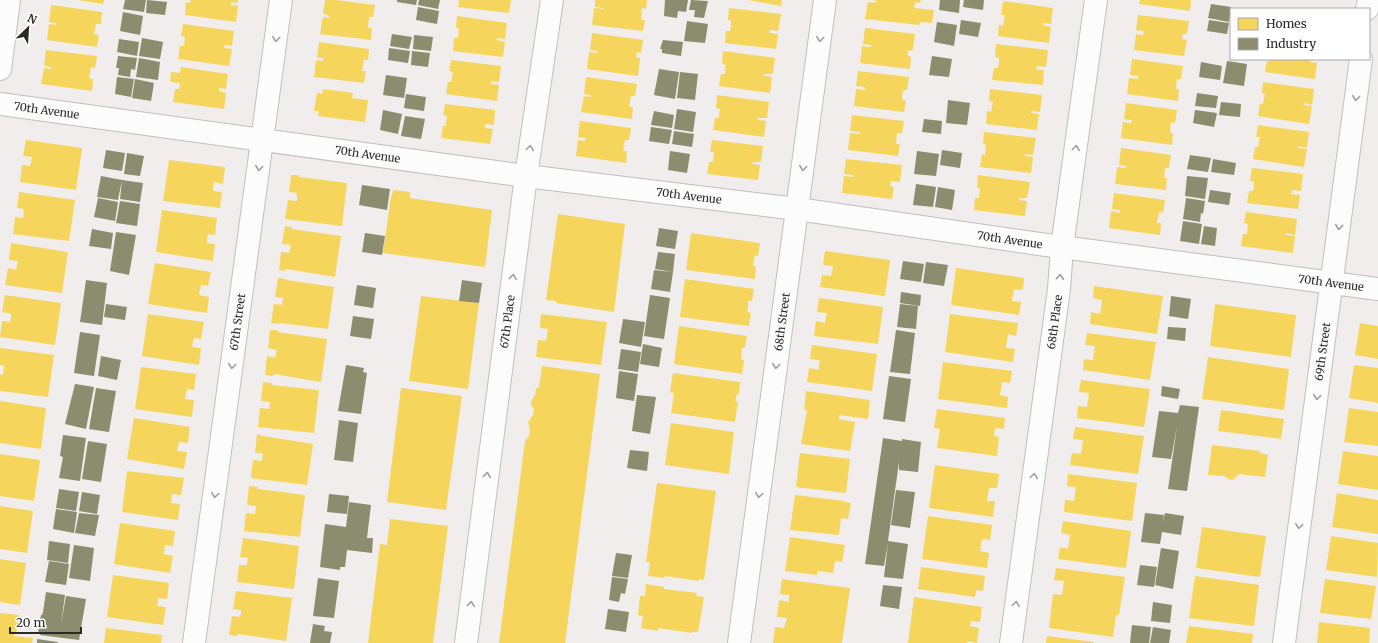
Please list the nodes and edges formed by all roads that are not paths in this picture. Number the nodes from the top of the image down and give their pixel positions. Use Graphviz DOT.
graph roads {
  1 [pos="9,0"];
  2 [pos="281,0"];
  3 [pos="552,0"];
  4 [pos="825,0"];
  5 [pos="1096,0"];
  6 [pos="1361,60"];
  7 [pos="0,70"];
  8 [pos="0,104"];
  9 [pos="263,140"];
  10 [pos="526,176"];
  11 [pos="797,209"];
  12 [pos="1062,248"];
  13 [pos="1332,283"];
  14 [pos="1378,289"];
  15 [pos="194,643"];
  16 [pos="466,643"];
  17 [pos="738,643"];
  18 [pos="1011,643"];
  19 [pos="1284,643"];
  1 -- 7 [label="street"];
  2 -- 9 [label="street, 67th Street, one-way"];
  10 -- 3 [label="street, 67th Place, one-way"];
  4 -- 11 [label="street, 68th Street, one-way"];
  12 -- 5 [label="street, 68th Place, one-way"];
  6 -- 13 [label="street, 69th Street, one-way"];
  8 -- 9 [label="street, 70th Avenue"];
  9 -- 10 [label="street, 70th Avenue"];
  9 -- 15 [label="street, 67th Street, one-way"];
  10 -- 11 [label="street, 70th Avenue"];
  16 -- 10 [label="street, 67th Place, one-way"];
  11 -- 12 [label="street, 70th Avenue"];
  11 -- 17 [label="street, 68th Street, one-way"];
  12 -- 13 [label="street, 70th Avenue"];
  18 -- 12 [label="street, 68th Place, one-way"];
  13 -- 14 [label="street, 70th Avenue"];
  13 -- 19 [label="street, 69th Street, one-way"];
}
